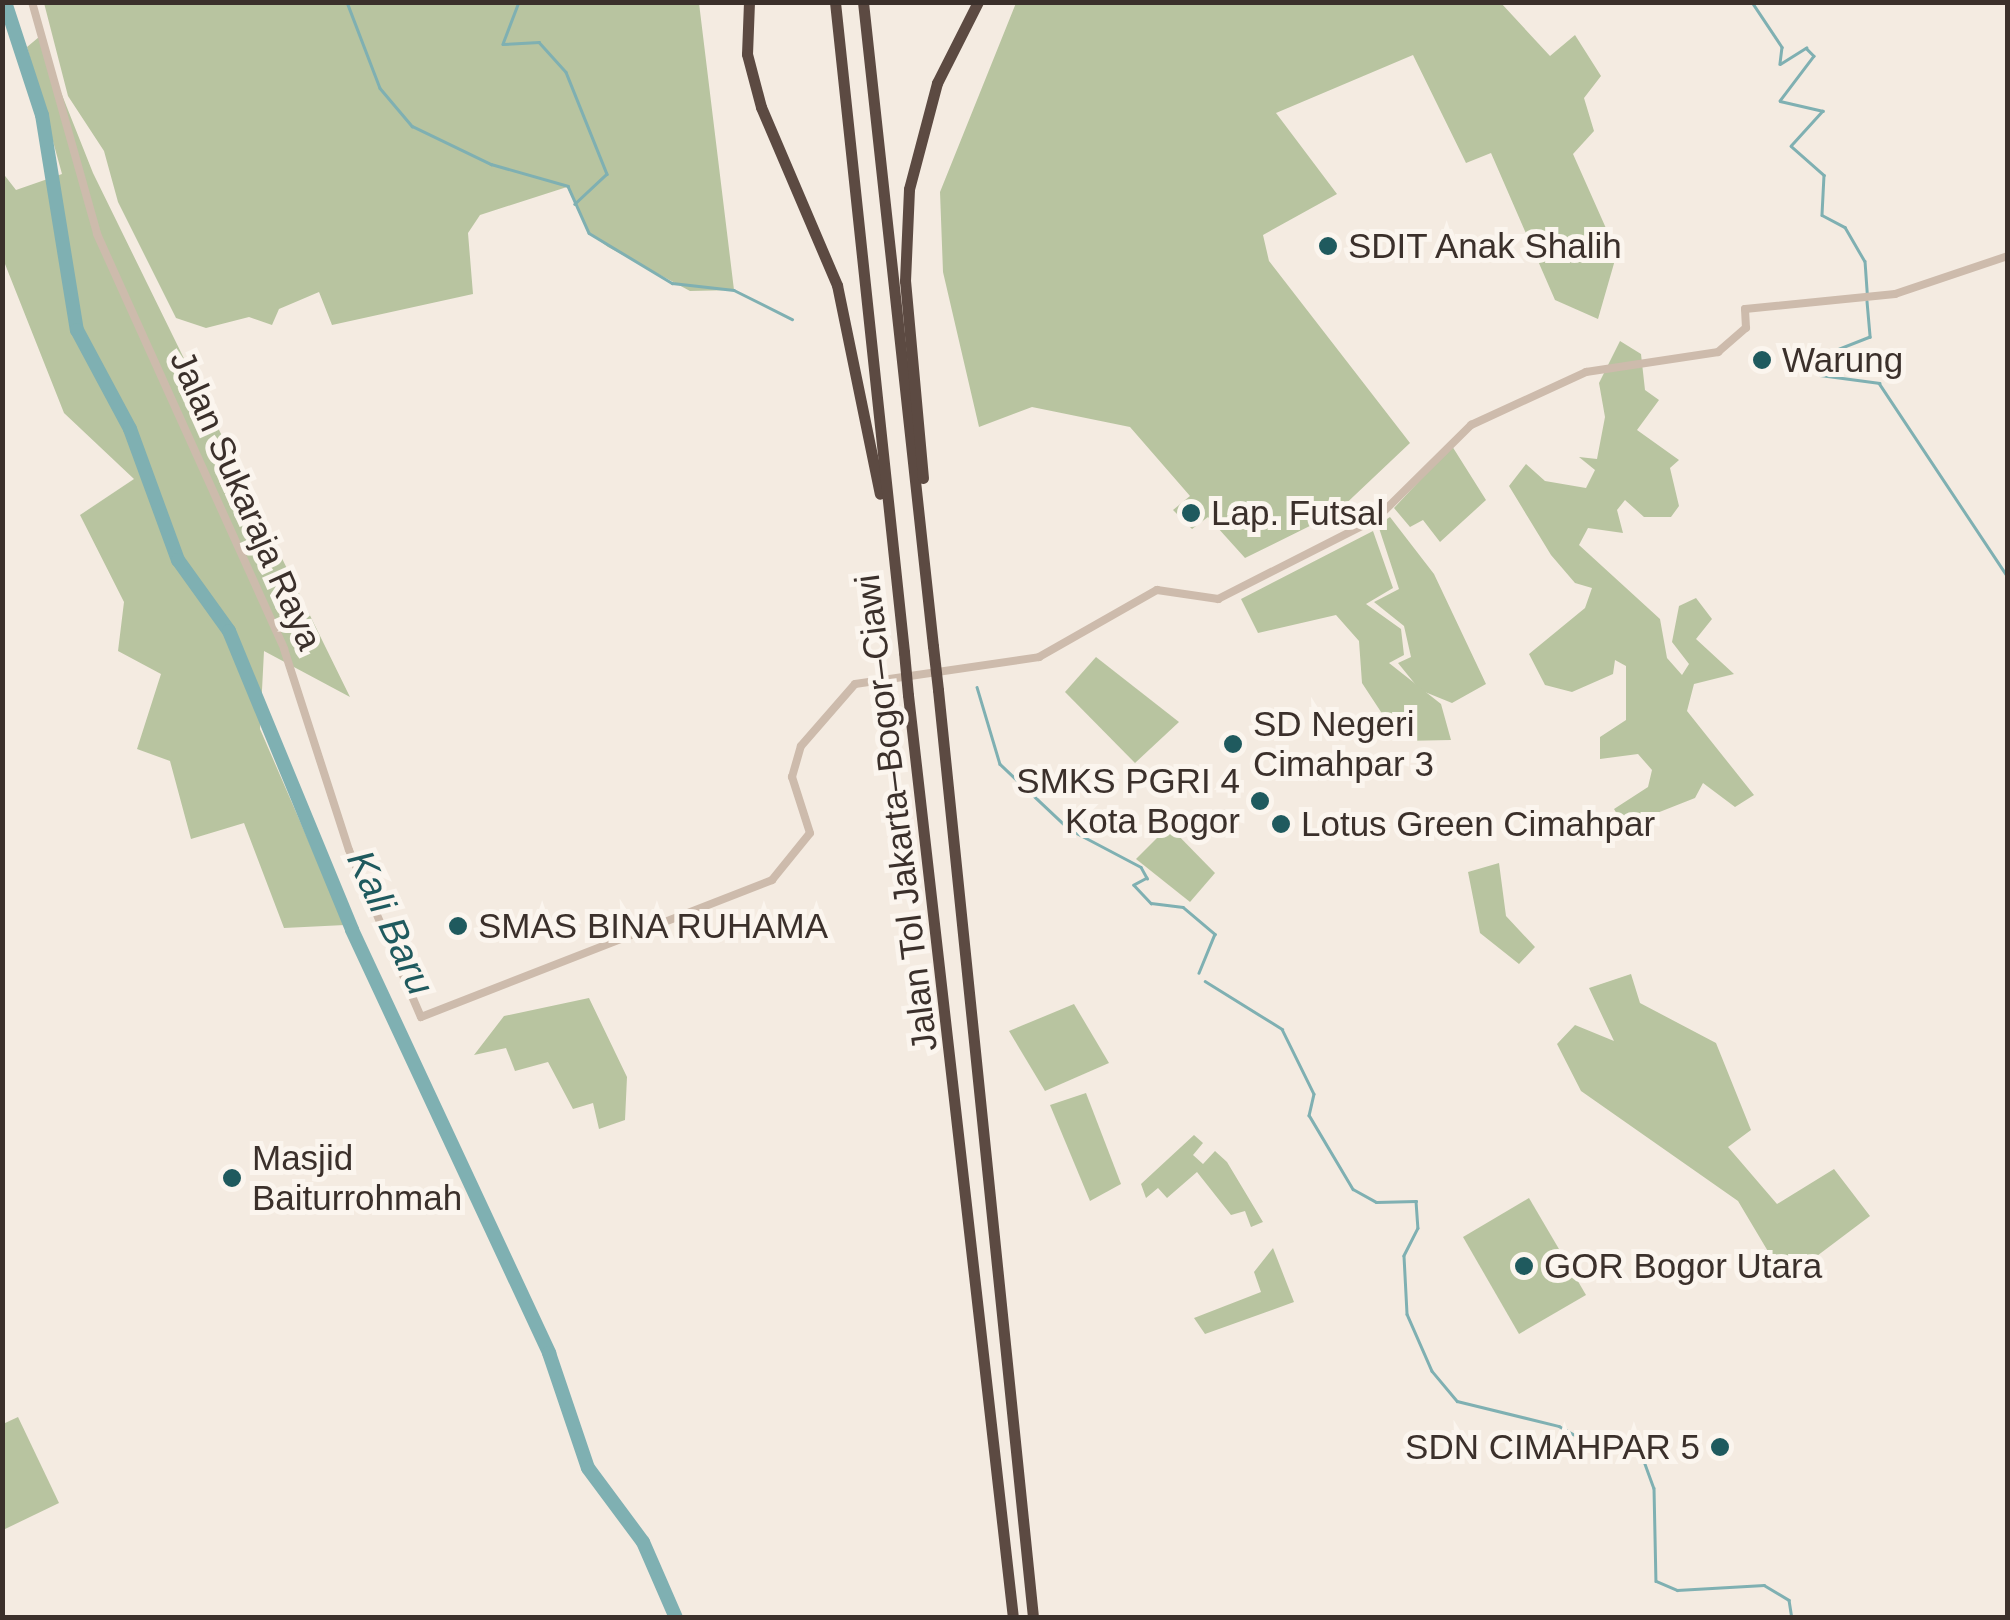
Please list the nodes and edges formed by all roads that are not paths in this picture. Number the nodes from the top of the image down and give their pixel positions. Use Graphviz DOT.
graph roads {
  1 [pos="32,2"];
  2 [pos="749,2"];
  3 [pos="835,2"];
  4 [pos="863,2"];
  5 [pos="978,2"];
  6 [pos="2008,256"];
  7 [pos="893,556"];
  8 [pos="928,589"];
  9 [pos="1022,1513"];
  10 [pos="1002,1516"];
  11 [pos="1014,1618"];
  12 [pos="1033,1618"];
  1 -- 6 [label="street, Jalan Sukaraja Raya"];
  2 -- 7 [label="highway"];
  3 -- 7 [label="highway, Jalan Tol Jakarta–Bogor–Ciawi"];
  4 -- 8 [label="highway, Jalan Tol Jakarta–Bogor–Ciawi"];
  5 -- 8 [label="highway"];
  7 -- 10 [label="highway, Jalan Tol Jakarta–Bogor–Ciawi, bridge"];
  8 -- 9 [label="highway, Jalan Tol Jakarta–Bogor–Ciawi, bridge"];
  9 -- 10 [label="highway"];
  9 -- 12 [label="highway, Jalan Tol Jakarta–Bogor–Ciawi"];
  10 -- 11 [label="highway, Jalan Tol Jakarta–Bogor–Ciawi"];
}
